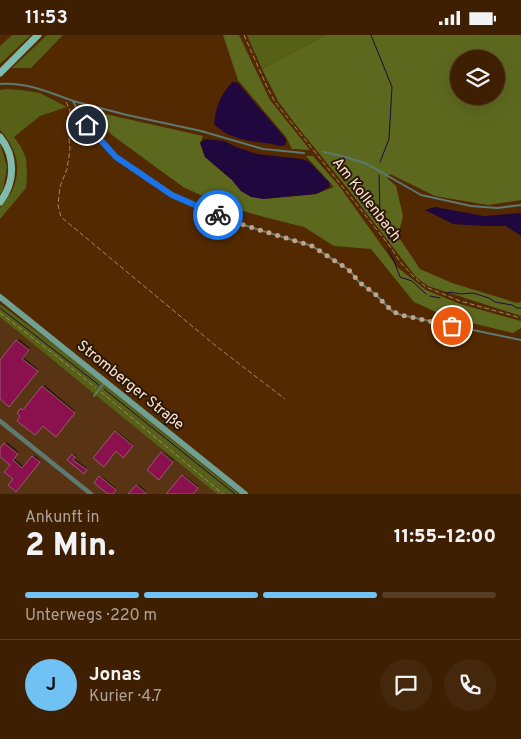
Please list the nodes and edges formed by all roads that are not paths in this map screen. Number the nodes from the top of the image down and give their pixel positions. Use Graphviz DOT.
graph roads {
  1 [pos="38,35"];
  2 [pos="0,73"];
  3 [pos="0,84"];
  4 [pos="73,101"];
  5 [pos="0,137"];
  6 [pos="324,152"];
  7 [pos="304,153"];
  8 [pos="0,202"];
  9 [pos="521,205"];
  10 [pos="0,297"];
  11 [pos="521,340"];
  12 [pos="105,381"];
  13 [pos="94,395"];
  14 [pos="0,421"];
  15 [pos="91,494"];
  16 [pos="245,494"];
  1 -- 2 [label="main road"];
  3 -- 4 [label="lane"];
  4 -- 7 [label="lane"];
  4 -- 11 [label="lane"];
  5 -- 8 [label="main road"];
  6 -- 9 [label="lane"];
  10 -- 12 [label="main road, Stromberger Straße"];
  12 -- 13 [label="lane"];
  12 -- 16 [label="main road, Stromberger Straße"];
  14 -- 15 [label="street"];
}
